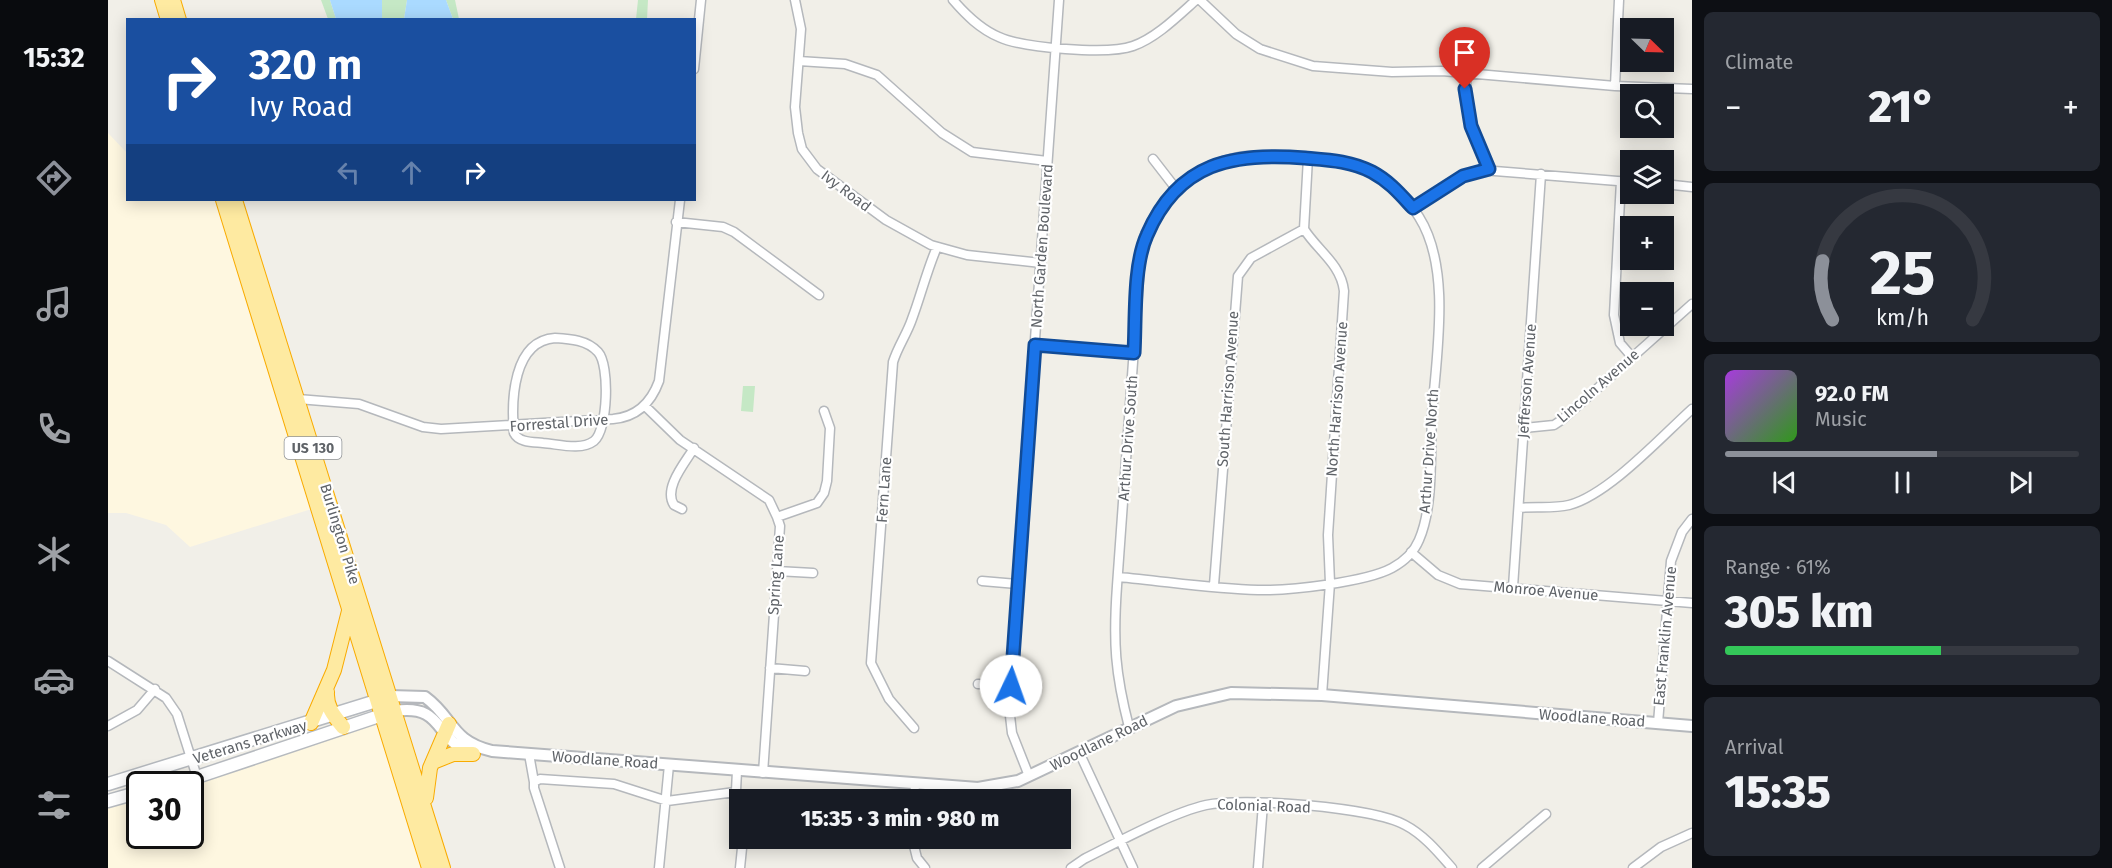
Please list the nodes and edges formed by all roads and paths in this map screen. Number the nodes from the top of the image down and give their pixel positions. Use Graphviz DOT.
graph roads {
  1 [pos="162,0"];
  2 [pos="173,0"];
  3 [pos="700,0"];
  4 [pos="795,0"];
  5 [pos="953,0"];
  6 [pos="1059,0"];
  7 [pos="1198,0"];
  8 [pos="1619,0"];
  9 [pos="167,18"];
  10 [pos="178,18"];
  11 [pos="696,46"];
  12 [pos="1056,47"];
  13 [pos="799,61"];
  14 [pos="1467,73"];
  15 [pos="1615,86"];
  16 [pos="1692,89"];
  17 [pos="1308,158"];
  18 [pos="1153,159"];
  19 [pos="1047,161"];
  20 [pos="1489,169"];
  21 [pos="1541,174"];
  22 [pos="1620,181"];
  23 [pos="1674,185"];
  24 [pos="1692,187"];
  25 [pos="1177,190"];
  26 [pos="1620,200"];
  27 [pos="223,201"];
  28 [pos="236,201"];
  29 [pos="680,201"];
  30 [pos="1413,208"];
  31 [pos="676,222"];
  32 [pos="1304,229"];
  33 [pos="937,247"];
  34 [pos="1041,263"];
  35 [pos="819,295"];
  36 [pos="1692,304"];
  37 [pos="1035,345"];
  38 [pos="1134,353"];
  39 [pos="1632,357"];
  40 [pos="298,399"];
  41 [pos="645,406"];
  42 [pos="1692,410"];
  43 [pos="824,411"];
  44 [pos="603,420"];
  45 [pos="513,426"];
  46 [pos="1524,428"];
  47 [pos="694,448"];
  48 [pos="1519,508"];
  49 [pos="682,509"];
  50 [pos="777,518"];
  51 [pos="1692,519"];
  52 [pos="1412,552"];
  53 [pos="777,570"];
  54 [pos="813,573"];
  55 [pos="1118,577"];
  56 [pos="982,581"];
  57 [pos="1330,583"];
  58 [pos="1017,584"];
  59 [pos="1214,585"];
  60 [pos="1513,587"];
  61 [pos="1668,599"];
  62 [pos="1692,603"];
  63 [pos="350,606"];
  64 [pos="108,661"];
  65 [pos="770,669"];
  66 [pos="805,671"];
  67 [pos="978,684"];
  68 [pos="1011,686"];
  69 [pos="328,687"];
  70 [pos="155,689"];
  71 [pos="1322,695"];
  72 [pos="384,698"];
  73 [pos="388,713"];
  74 [pos="333,716"];
  75 [pos="311,723"];
  76 [pos="1658,723"];
  77 [pos="108,726"];
  78 [pos="1692,726"];
  79 [pos="343,727"];
  80 [pos="1129,727"];
  81 [pos="914,728"];
  82 [pos="447,729"];
  83 [pos="1079,752"];
  84 [pos="505,753"];
  85 [pos="473,754"];
  86 [pos="529,754"];
  87 [pos="191,759"];
  88 [pos="433,762"];
  89 [pos="669,765"];
  90 [pos="195,771"];
  91 [pos="736,771"];
  92 [pos="763,773"];
  93 [pos="204,775"];
  94 [pos="1029,776"];
  95 [pos="534,782"];
  96 [pos="108,784"];
  97 [pos="915,784"];
  98 [pos="735,789"];
  99 [pos="915,789"];
  100 [pos="729,793"];
  101 [pos="126,796"];
  102 [pos="108,801"];
  103 [pos="667,801"];
  104 [pos="1263,804"];
  105 [pos="1546,814"];
  106 [pos="428,818"];
  107 [pos="1692,833"];
  108 [pos="1122,842"];
  109 [pos="742,849"];
  110 [pos="915,849"];
  111 [pos="429,868"];
  112 [pos="443,868"];
  113 [pos="560,868"];
  114 [pos="659,868"];
  115 [pos="741,868"];
  116 [pos="925,868"];
  117 [pos="1071,868"];
  118 [pos="1133,868"];
  119 [pos="1258,868"];
  120 [pos="1452,868"];
  121 [pos="1482,868"];
  122 [pos="1633,868"];
  1 -- 9 [label="highway"];
  2 -- 10 [label="highway"];
  3 -- 11 [label="street"];
  4 -- 13 [label="street, Ivy Road"];
  5 -- 12 [label="street"];
  6 -- 12 [label="street, North Garden Boulevard"];
  7 -- 12 [label="street"];
  7 -- 14 [label="street"];
  8 -- 15 [label="street"];
  12 -- 19 [label="street, North Garden Boulevard"];
  13 -- 19 [label="street"];
  13 -- 33 [label="street, Ivy Road"];
  14 -- 15 [label="street"];
  14 -- 20 [label="street"];
  15 -- 16 [label="street"];
  17 -- 25 [label="street, Arthur Drive South"];
  17 -- 30 [label="street, Arthur Drive North"];
  17 -- 32 [label="street"];
  18 -- 25 [label="street"];
  19 -- 34 [label="street, North Garden Boulevard"];
  20 -- 21 [label="street"];
  20 -- 30 [label="street"];
  21 -- 22 [label="street"];
  21 -- 46 [label="street, Jefferson Avenue"];
  23 -- 24 [label="street"];
  25 -- 38 [label="street, Arthur Drive South"];
  26 -- 39 [label="street"];
  27 -- 63 [label="highway, Burlington Pike / US 130"];
  28 -- 40 [label="highway, Burlington Pike / US 130"];
  29 -- 31 [label="street"];
  30 -- 52 [label="street, Arthur Drive North"];
  31 -- 35 [label="street"];
  31 -- 41 [label="street"];
  32 -- 57 [label="street, North Harrison Avenue"];
  32 -- 59 [label="street, South Harrison Avenue"];
  33 -- 34 [label="street, Ivy Road"];
  33 -- 81 [label="street, Fern Lane"];
  34 -- 37 [label="street, North Garden Boulevard"];
  36 -- 39 [label="street, Lincoln Avenue"];
  37 -- 38 [label="street"];
  37 -- 58 [label="street, North Garden Boulevard"];
  38 -- 55 [label="street, Arthur Drive South"];
  39 -- 46 [label="street, Lincoln Avenue"];
  40 -- 45 [label="street, Forrestal Drive"];
  40 -- 72 [label="highway, Burlington Pike / US 130"];
  41 -- 44 [label="street, Forrestal Drive"];
  41 -- 47 [label="street, Spring Lane"];
  42 -- 48 [label="street"];
  43 -- 50 [label="street"];
  44 -- 45 [label="street, Forrestal Drive"];
  44 -- 45 [label="street"];
  44 -- 45 [label="street"];
  46 -- 48 [label="street, Jefferson Avenue"];
  47 -- 49 [label="street"];
  47 -- 50 [label="street, Spring Lane"];
  48 -- 60 [label="street, Jefferson Avenue"];
  50 -- 53 [label="street, Spring Lane"];
  51 -- 61 [label="street, East Franklin Avenue"];
  52 -- 57 [label="street"];
  52 -- 60 [label="street, Monroe Avenue"];
  53 -- 54 [label="street"];
  53 -- 65 [label="street, Spring Lane"];
  55 -- 59 [label="street"];
  55 -- 80 [label="street, Arthur Drive South"];
  56 -- 58 [label="street"];
  57 -- 59 [label="street"];
  57 -- 71 [label="street, North Harrison Avenue"];
  58 -- 68 [label="street, North Garden Boulevard"];
  60 -- 61 [label="street, Monroe Avenue"];
  61 -- 62 [label="street, Monroe Avenue"];
  61 -- 76 [label="street, East Franklin Avenue"];
  63 -- 69 [label="highway"];
  63 -- 72 [label="highway, Burlington Pike / US 130"];
  64 -- 70 [label="street"];
  65 -- 66 [label="street"];
  65 -- 92 [label="street, Spring Lane"];
  67 -- 68 [label="street"];
  68 -- 94 [label="street, North Garden Boulevard"];
  69 -- 74 [label="highway"];
  69 -- 75 [label="highway"];
  70 -- 77 [label="street"];
  70 -- 87 [label="street"];
  71 -- 76 [label="street, Woodlane Road"];
  71 -- 80 [label="street, Woodlane Road"];
  72 -- 73 [label="highway, Burlington Pike / US 130"];
  72 -- 74 [label="main road, Veterans Parkway"];
  72 -- 82 [label="street, Woodlane Road"];
  73 -- 79 [label="main road, Veterans Parkway"];
  73 -- 82 [label="street, Woodlane Road"];
  73 -- 106 [label="highway, Burlington Pike / US 130"];
  73 -- 111 [label="highway, Burlington Pike / US 130"];
  74 -- 75 [label="main road, Veterans Parkway"];
  74 -- 79 [label="highway"];
  75 -- 87 [label="main road, Veterans Parkway"];
  76 -- 78 [label="street, Woodlane Road"];
  79 -- 93 [label="main road, Veterans Parkway"];
  80 -- 83 [label="street, Woodlane Road"];
  82 -- 84 [label="street, Woodlane Road"];
  82 -- 85 [label="street, Woodlane Road"];
  82 -- 88 [label="highway"];
  83 -- 94 [label="street, Woodlane Road"];
  83 -- 108 [label="street"];
  84 -- 85 [label="street, Woodlane Road"];
  84 -- 86 [label="street, Woodlane Road"];
  85 -- 88 [label="highway"];
  86 -- 89 [label="street, Woodlane Road"];
  86 -- 95 [label="street"];
  87 -- 90 [label="street"];
  87 -- 96 [label="main road, Veterans Parkway"];
  88 -- 106 [label="highway"];
  89 -- 91 [label="street, Woodlane Road"];
  89 -- 103 [label="street"];
  91 -- 92 [label="street, Woodlane Road"];
  91 -- 98 [label="street"];
  92 -- 97 [label="street, Woodlane Road"];
  94 -- 97 [label="street, Woodlane Road"];
  95 -- 103 [label="street"];
  95 -- 113 [label="street"];
  97 -- 99 [label="street"];
  100 -- 103 [label="street"];
  101 -- 102 [label="main road"];
  103 -- 114 [label="street"];
  104 -- 108 [label="street, Colonial Road"];
  104 -- 119 [label="street"];
  104 -- 120 [label="street, Colonial Road"];
  105 -- 121 [label="street"];
  106 -- 112 [label="highway, Burlington Pike / US 130"];
  107 -- 122 [label="street"];
  108 -- 117 [label="street, Colonial Road"];
  108 -- 118 [label="street"];
  109 -- 115 [label="street"];
  110 -- 116 [label="street"];
}
